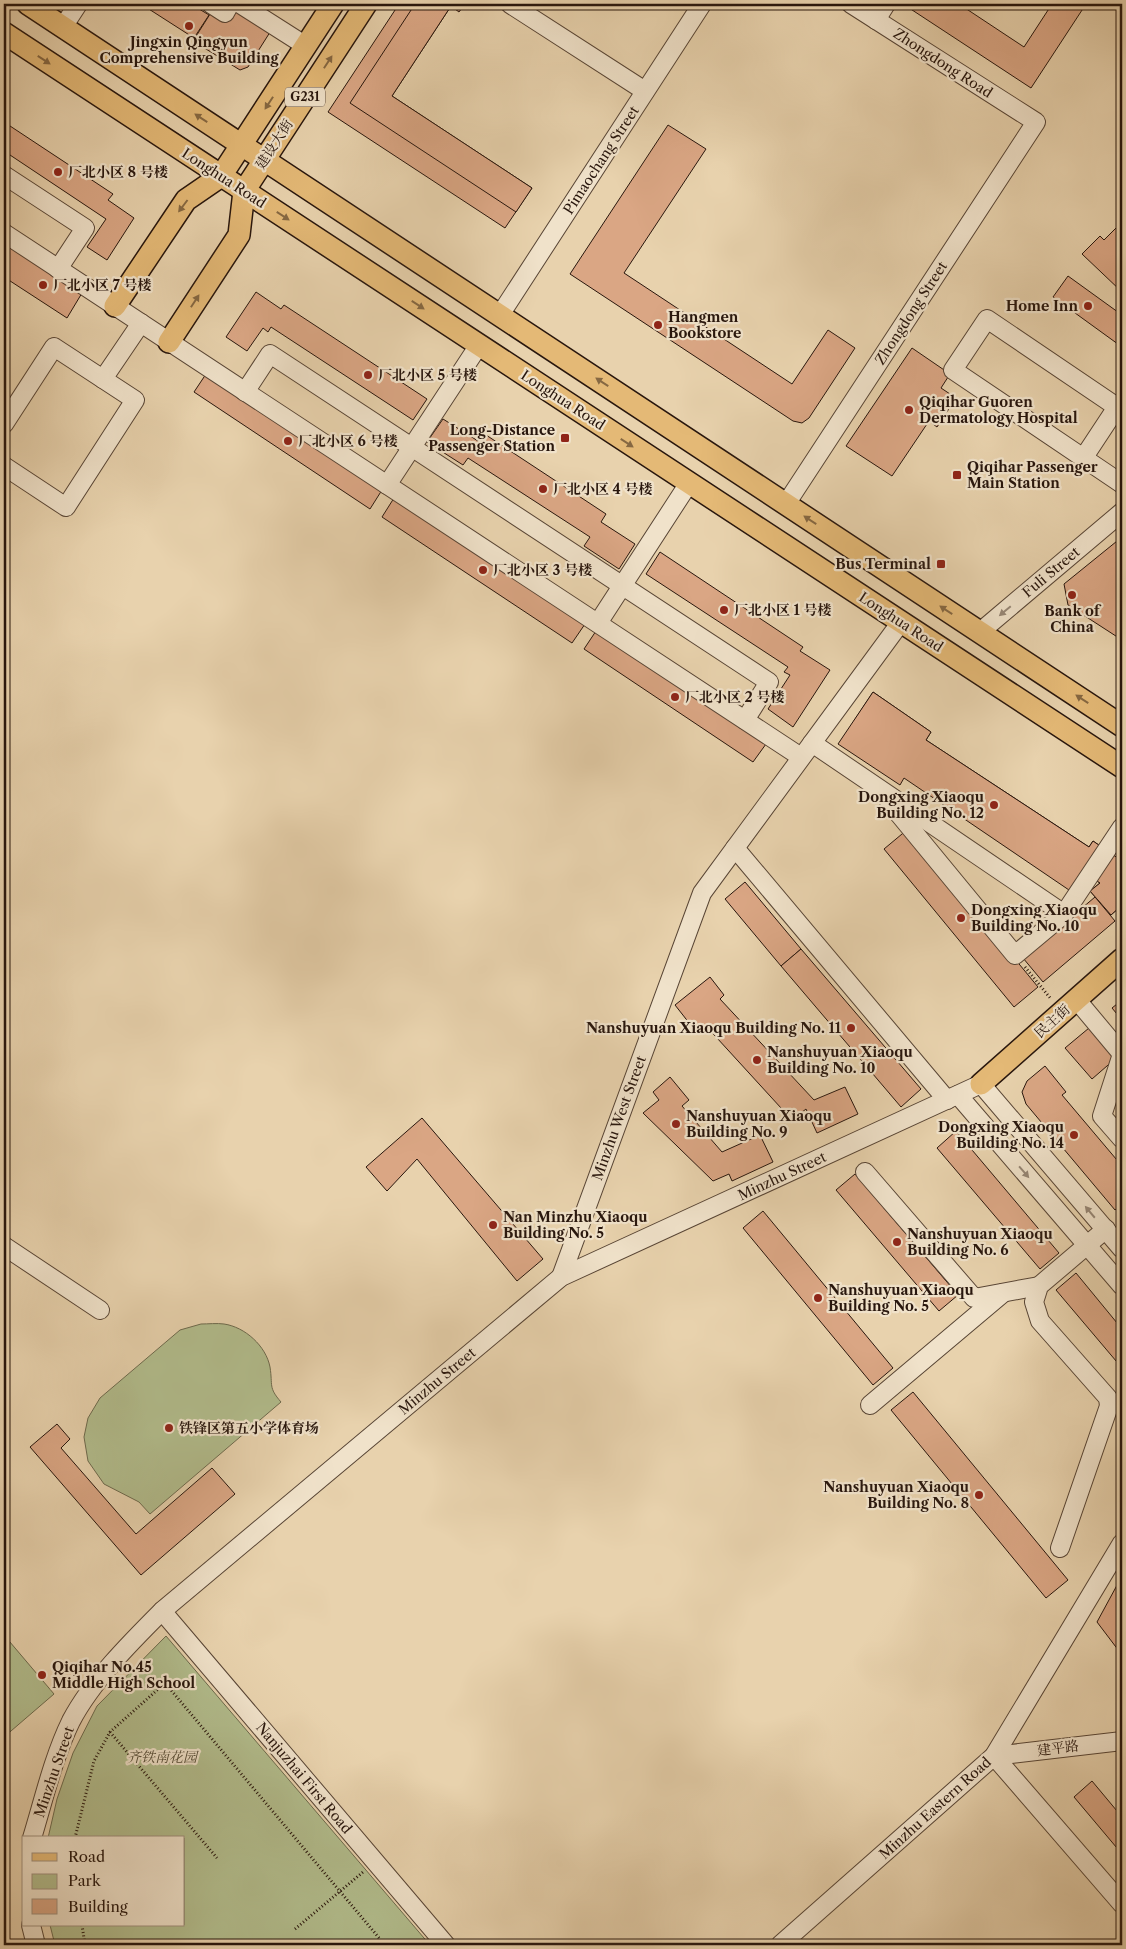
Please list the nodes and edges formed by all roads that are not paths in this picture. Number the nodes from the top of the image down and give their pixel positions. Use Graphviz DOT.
graph roads {
  1 [pos="28,4"];
  2 [pos="78,4"];
  3 [pos="211,4"];
  4 [pos="230,4"];
  5 [pos="240,4"];
  6 [pos="334,4"];
  7 [pos="366,4"];
  8 [pos="510,4"];
  9 [pos="702,4"];
  10 [pos="851,4"];
  11 [pos="886,4"];
  12 [pos="876,20"];
  13 [pos="62,27"];
  14 [pos="4,33"];
  15 [pos="306,46"];
  16 [pos="645,91"];
  17 [pos="1036,122"];
  18 [pos="242,145"];
  19 [pos="264,160"];
  20 [pos="4,174"];
  21 [pos="222,176"];
  22 [pos="244,191"];
  23 [pos="4,233"];
  24 [pos="58,269"];
  25 [pos="115,306"];
  26 [pos="500,316"];
  27 [pos="141,323"];
  28 [pos="169,342"];
  29 [pos="479,345"];
  30 [pos="103,379"];
  31 [pos="245,392"];
  32 [pos="4,424"];
  33 [pos="412,447"];
  34 [pos="1084,457"];
  35 [pos="4,466"];
  36 [pos="689,483"];
  37 [pos="1122,484"];
  38 [pos="386,485"];
  39 [pos="786,504"];
  40 [pos="1122,512"];
  41 [pos="622,585"];
  42 [pos="901,622"];
  43 [pos="598,623"];
  44 [pos="980,632"];
  45 [pos="744,720"];
  46 [pos="1122,726"];
  47 [pos="807,750"];
  48 [pos="1122,767"];
  49 [pos="876,787"];
  50 [pos="1122,827"];
  51 [pos="735,848"];
  52 [pos="1064,914"];
  53 [pos="1122,959"];
  54 [pos="1069,1006"];
  55 [pos="1122,1054"];
  56 [pos="981,1084"];
  57 [pos="952,1097"];
  58 [pos="1122,1139"];
  59 [pos="865,1172"];
  60 [pos="1106,1229"];
  61 [pos="1087,1245"];
  62 [pos="4,1246"];
  63 [pos="1122,1249"];
  64 [pos="561,1277"];
  65 [pos="1039,1286"];
  66 [pos="1122,1286"];
  67 [pos="1003,1293"];
  68 [pos="100,1310"];
  69 [pos="870,1405"];
  70 [pos="1122,1543"];
  71 [pos="1060,1548"];
  72 [pos="162,1611"];
  73 [pos="1122,1741"];
  74 [pos="994,1756"];
  75 [pos="33,1836"];
  76 [pos="1122,1904"];
  77 [pos="31,1926"];
  78 [pos="36,1945"];
  79 [pos="446,1945"];
  80 [pos="780,1945"];
  1 -- 13 [label="main road"];
  2 -- 13 [label="street"];
  3 -- 4 [label="street"];
  5 -- 15 [label="street"];
  6 -- 15 [label="main road, 建设大街 / G231"];
  19 -- 7 [label="main road, 建设大街 / G231, one-way"];
  8 -- 16 [label="street"];
  9 -- 16 [label="street, Pimaochang Street"];
  10 -- 12 [label="street, Zhongdong Road"];
  11 -- 12 [label="street"];
  12 -- 17 [label="street, Zhongdong Road"];
  18 -- 13 [label="main road, one-way"];
  14 -- 21 [label="main road, Longhua Road, one-way"];
  15 -- 18 [label="main road, 建设大街 / G231, one-way"];
  16 -- 26 [label="street, Pimaochang Street"];
  17 -- 39 [label="street, Zhongdong Street"];
  18 -- 19 [label="main road"];
  18 -- 21 [label="main road, 建设大街"];
  19 -- 22 [label="main road, 建设大街 / G231"];
  19 -- 26 [label="main road"];
  20 -- 24 [label="street"];
  21 -- 22 [label="main road, Longhua Road"];
  21 -- 25 [label="main road, 建设大街, one-way"];
  28 -- 22 [label="main road, 建设大街, one-way"];
  22 -- 29 [label="main road, Longhua Road, one-way"];
  23 -- 24 [label="street"];
  24 -- 25 [label="street"];
  25 -- 27 [label="street"];
  39 -- 26 [label="main road, one-way"];
  27 -- 28 [label="street"];
  27 -- 30 [label="street"];
  28 -- 31 [label="street"];
  29 -- 33 [label="street"];
  29 -- 36 [label="main road, Longhua Road, one-way"];
  30 -- 32 [label="street"];
  30 -- 35 [label="street"];
  31 -- 33 [label="street"];
  31 -- 38 [label="street"];
  33 -- 38 [label="street"];
  33 -- 41 [label="street"];
  34 -- 34 [label="street"];
  34 -- 37 [label="street"];
  36 -- 41 [label="street"];
  36 -- 42 [label="main road, Longhua Road"];
  38 -- 43 [label="street"];
  44 -- 39 [label="main road, one-way"];
  40 -- 44 [label="street, Fuli Street, one-way"];
  41 -- 43 [label="street"];
  41 -- 45 [label="street"];
  42 -- 47 [label="street, Minzhu West Street"];
  42 -- 48 [label="main road, Longhua Road"];
  43 -- 45 [label="street"];
  46 -- 44 [label="main road, one-way"];
  45 -- 47 [label="street"];
  47 -- 49 [label="street"];
  47 -- 51 [label="street, Minzhu West Street"];
  49 -- 52 [label="street"];
  49 -- 52 [label="street"];
  50 -- 52 [label="street"];
  51 -- 57 [label="street"];
  51 -- 64 [label="street, Minzhu West Street"];
  53 -- 54 [label="main road, 民主街"];
  54 -- 55 [label="street"];
  54 -- 56 [label="main road, 民主街"];
  55 -- 58 [label="street"];
  56 -- 57 [label="street, Minzhu Street"];
  60 -- 56 [label="street, one-way"];
  57 -- 61 [label="street, one-way"];
  57 -- 64 [label="street, Minzhu Street"];
  59 -- 67 [label="street"];
  60 -- 61 [label="street"];
  60 -- 63 [label="street"];
  61 -- 65 [label="street"];
  61 -- 66 [label="street"];
  62 -- 68 [label="street"];
  64 -- 72 [label="street, Minzhu Street"];
  65 -- 67 [label="street"];
  65 -- 71 [label="street"];
  67 -- 69 [label="street"];
  70 -- 74 [label="street, Minzhu Eastern Road"];
  72 -- 75 [label="street, Minzhu Street"];
  72 -- 79 [label="street, Nanjuzhai First Road"];
  73 -- 74 [label="street, 建平路"];
  74 -- 76 [label="street"];
  74 -- 80 [label="street, Minzhu Eastern Road"];
  77 -- 78 [label="street"];
}
